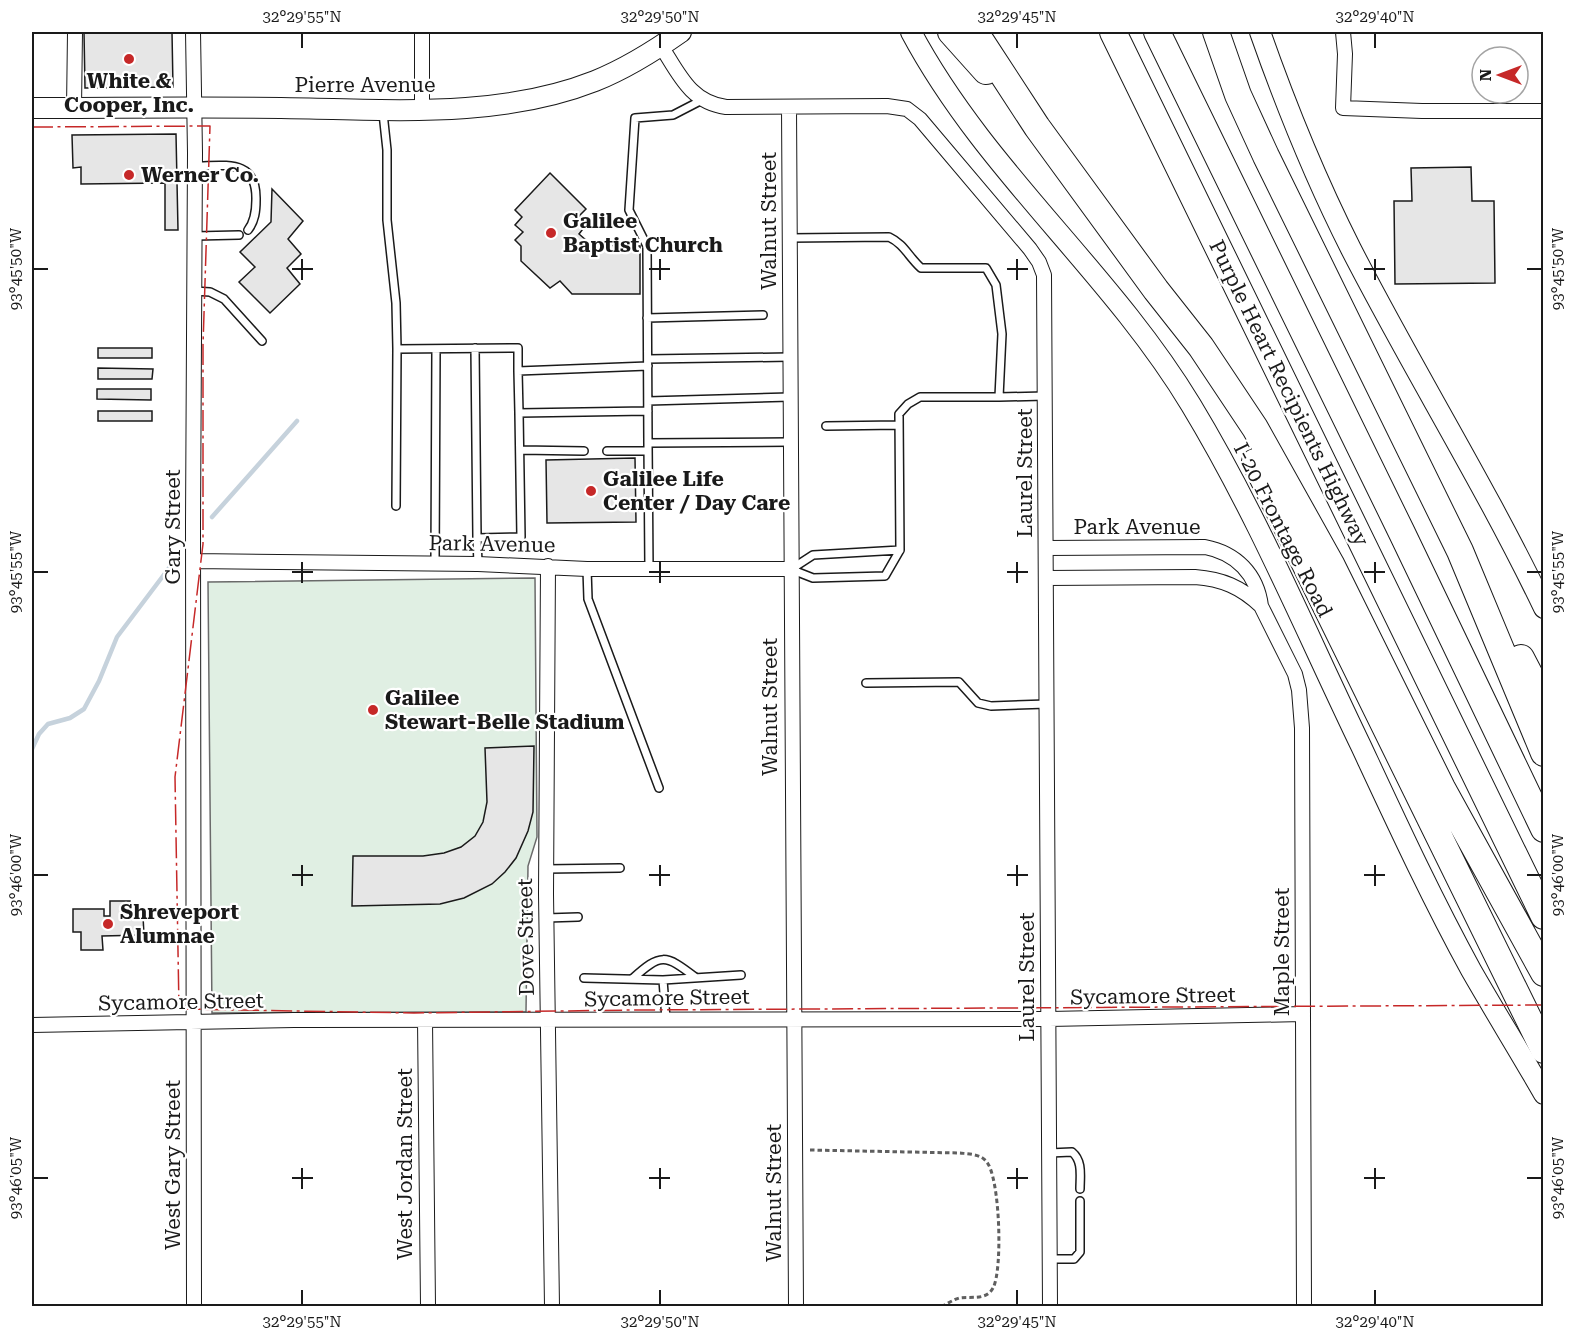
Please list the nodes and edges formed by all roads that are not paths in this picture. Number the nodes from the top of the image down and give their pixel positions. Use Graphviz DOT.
graph roads {
  1 [pos="75,32"];
  2 [pos="193,32"];
  3 [pos="422,32"];
  4 [pos="681,32"];
  5 [pos="907,32"];
  6 [pos="912,32"];
  7 [pos="951,32"];
  8 [pos="975,32"];
  9 [pos="1113,32"];
  10 [pos="1157,32"];
  11 [pos="1210,32"];
  12 [pos="1260,32"];
  13 [pos="1343,32"];
  14 [pos="1220,43"];
  15 [pos="661,46"];
  16 [pos="933,70"];
  17 [pos="702,100"];
  18 [pos="194,107"];
  19 [pos="789,107"];
  20 [pos="32,108"];
  21 [pos="74,108"];
  22 [pos="382,109"];
  23 [pos="422,110"];
  24 [pos="1544,111"];
  25 [pos="1037,127"];
  26 [pos="195,166"];
  27 [pos="248,230"];
  28 [pos="239,235"];
  29 [pos="195,236"];
  30 [pos="790,238"];
  31 [pos="1156,290"];
  32 [pos="194,291"];
  33 [pos="763,315"];
  34 [pos="647,318"];
  35 [pos="262,341"];
  36 [pos="475,348"];
  37 [pos="397,349"];
  38 [pos="436,349"];
  39 [pos="790,357"];
  40 [pos="648,363"];
  41 [pos="518,371"];
  42 [pos="1045,396"];
  43 [pos="790,397"];
  44 [pos="999,397"];
  45 [pos="648,400"];
  46 [pos="648,411"];
  47 [pos="519,413"];
  48 [pos="899,425"];
  49 [pos="826,426"];
  50 [pos="790,442"];
  51 [pos="648,447"];
  52 [pos="520,450"];
  53 [pos="584,451"];
  54 [pos="607,451"];
  55 [pos="396,506"];
  56 [pos="477,538"];
  57 [pos="1046,548"];
  58 [pos="900,550"];
  59 [pos="1460,551"];
  60 [pos="193,561"];
  61 [pos="435,564"];
  62 [pos="478,564"];
  63 [pos="548,566"];
  64 [pos="587,569"];
  65 [pos="649,569"];
  66 [pos="790,569"];
  67 [pos="1046,578"];
  68 [pos="1261,606"];
  69 [pos="1544,608"];
  70 [pos="866,683"];
  71 [pos="1544,702"];
  72 [pos="1047,704"];
  73 [pos="1544,753"];
  74 [pos="659,788"];
  75 [pos="1544,829"];
  76 [pos="620,868"];
  77 [pos="546,869"];
  78 [pos="1544,916"];
  79 [pos="578,917"];
  80 [pos="546,918"];
  81 [pos="1544,973"];
  82 [pos="741,975"];
  83 [pos="695,977"];
  84 [pos="584,978"];
  85 [pos="632,979"];
  86 [pos="663,980"];
  87 [pos="1303,1014"];
  88 [pos="666,1019"];
  89 [pos="794,1019"];
  90 [pos="1049,1019"];
  91 [pos="425,1020"];
  92 [pos="549,1020"];
  93 [pos="193,1023"];
  94 [pos="32,1025"];
  95 [pos="1544,1050"];
  96 [pos="1544,1094"];
  97 [pos="1049,1153"];
  98 [pos="1080,1190"];
  99 [pos="1080,1201"];
  100 [pos="1050,1259"];
  101 [pos="194,1306"];
  102 [pos="428,1306"];
  103 [pos="552,1306"];
  104 [pos="796,1306"];
  105 [pos="1050,1306"];
  106 [pos="1304,1306"];
  1 -- 21 [label="street"];
  2 -- 18 [label="street, Gary Street"];
  3 -- 23 [label="street"];
  4 -- 15 [label="main road, Pierre Avenue"];
  5 -- 16 [label="main road"];
  6 -- 16 [label="main road, I-20 Frontage Road"];
  7 -- 25 [label="highway"];
  8 -- 25 [label="highway"];
  9 -- 78 [label="highway, Purple Heart Recipients Highway"];
  10 -- 75 [label="highway, Purple Heart Recipients Highway"];
  11 -- 14 [label="highway"];
  12 -- 69 [label="main road"];
  13 -- 24 [label="street"];
  14 -- 59 [label="highway"];
  15 -- 17 [label="street"];
  15 -- 23 [label="main road, Pierre Avenue"];
  16 -- 96 [label="main road, I-20 Frontage Road"];
  17 -- 19 [label="street, Laurel Street"];
  17 -- 34 [label="lane"];
  18 -- 21 [label="main road, Pierre Avenue"];
  18 -- 22 [label="main road, Pierre Avenue"];
  18 -- 26 [label="street, Gary Street"];
  19 -- 30 [label="street, Walnut Street"];
  19 -- 42 [label="street, Laurel Street"];
  20 -- 21 [label="main road, Pierre Avenue"];
  22 -- 23 [label="main road, Pierre Avenue"];
  22 -- 37 [label="lane"];
  25 -- 31 [label="highway"];
  26 -- 27 [label="lane"];
  26 -- 29 [label="street, Gary Street"];
  28 -- 29 [label="lane"];
  29 -- 32 [label="street, Gary Street"];
  30 -- 39 [label="street, Walnut Street"];
  30 -- 44 [label="lane"];
  31 -- 81 [label="highway"];
  31 -- 95 [label="highway"];
  32 -- 35 [label="lane"];
  32 -- 60 [label="street, Gary Street"];
  33 -- 34 [label="lane"];
  34 -- 40 [label="lane"];
  36 -- 38 [label="lane"];
  36 -- 41 [label="lane"];
  36 -- 56 [label="lane"];
  37 -- 38 [label="lane"];
  37 -- 55 [label="lane"];
  38 -- 61 [label="lane"];
  39 -- 40 [label="lane"];
  39 -- 43 [label="street, Walnut Street"];
  40 -- 41 [label="lane"];
  40 -- 45 [label="lane"];
  41 -- 47 [label="lane"];
  42 -- 44 [label="lane"];
  42 -- 57 [label="street, Laurel Street"];
  43 -- 45 [label="lane"];
  43 -- 50 [label="street, Walnut Street"];
  44 -- 48 [label="lane"];
  45 -- 46 [label="lane"];
  46 -- 47 [label="lane"];
  46 -- 51 [label="lane"];
  47 -- 52 [label="lane"];
  48 -- 49 [label="lane"];
  48 -- 58 [label="lane"];
  50 -- 51 [label="lane"];
  50 -- 66 [label="street, Walnut Street"];
  51 -- 54 [label="lane"];
  51 -- 65 [label="lane"];
  52 -- 53 [label="lane"];
  52 -- 56 [label="lane"];
  56 -- 62 [label="lane"];
  57 -- 67 [label="street, Laurel Street"];
  57 -- 68 [label="street, Park Avenue"];
  58 -- 66 [label="lane, Park Avenue"];
  58 -- 66 [label="lane, Park Avenue"];
  59 -- 71 [label="highway"];
  59 -- 73 [label="highway"];
  60 -- 61 [label="street, Park Avenue"];
  60 -- 93 [label="street, Gary Street"];
  61 -- 62 [label="street, Park Avenue"];
  62 -- 63 [label="street, Park Avenue"];
  63 -- 64 [label="street, Park Avenue"];
  63 -- 77 [label="street, Dove Street"];
  64 -- 65 [label="street, Park Avenue"];
  64 -- 74 [label="lane"];
  65 -- 66 [label="street, Park Avenue"];
  66 -- 89 [label="street, Walnut Street"];
  67 -- 68 [label="street"];
  67 -- 72 [label="street, Laurel Street"];
  68 -- 87 [label="street, Maple Street"];
  70 -- 72 [label="lane"];
  72 -- 90 [label="street, Laurel Street"];
  76 -- 77 [label="lane"];
  77 -- 80 [label="street, Dove Street"];
  79 -- 80 [label="lane"];
  80 -- 92 [label="street, Dove Street"];
  82 -- 83 [label="lane"];
  83 -- 85 [label="lane"];
  83 -- 86 [label="lane"];
  84 -- 85 [label="lane"];
  85 -- 86 [label="lane"];
  86 -- 88 [label="lane"];
  87 -- 90 [label="street, Sycamore Street"];
  87 -- 106 [label="street, Maple Street"];
  88 -- 89 [label="street, Sycamore Street"];
  88 -- 92 [label="street, Sycamore Street"];
  89 -- 90 [label="street, Sycamore Street"];
  89 -- 104 [label="street, Walnut Street"];
  90 -- 97 [label="street, Laurel Street"];
  91 -- 92 [label="street, Sycamore Street"];
  91 -- 93 [label="street, Sycamore Street"];
  91 -- 102 [label="street, West Jordan Street"];
  92 -- 103 [label="street, Dove Street"];
  93 -- 94 [label="street, Sycamore Street"];
  93 -- 101 [label="street, West Gary Street"];
  97 -- 98 [label="lane"];
  97 -- 100 [label="street, Laurel Street"];
  99 -- 100 [label="lane"];
  100 -- 105 [label="street, Laurel Street"];
}
